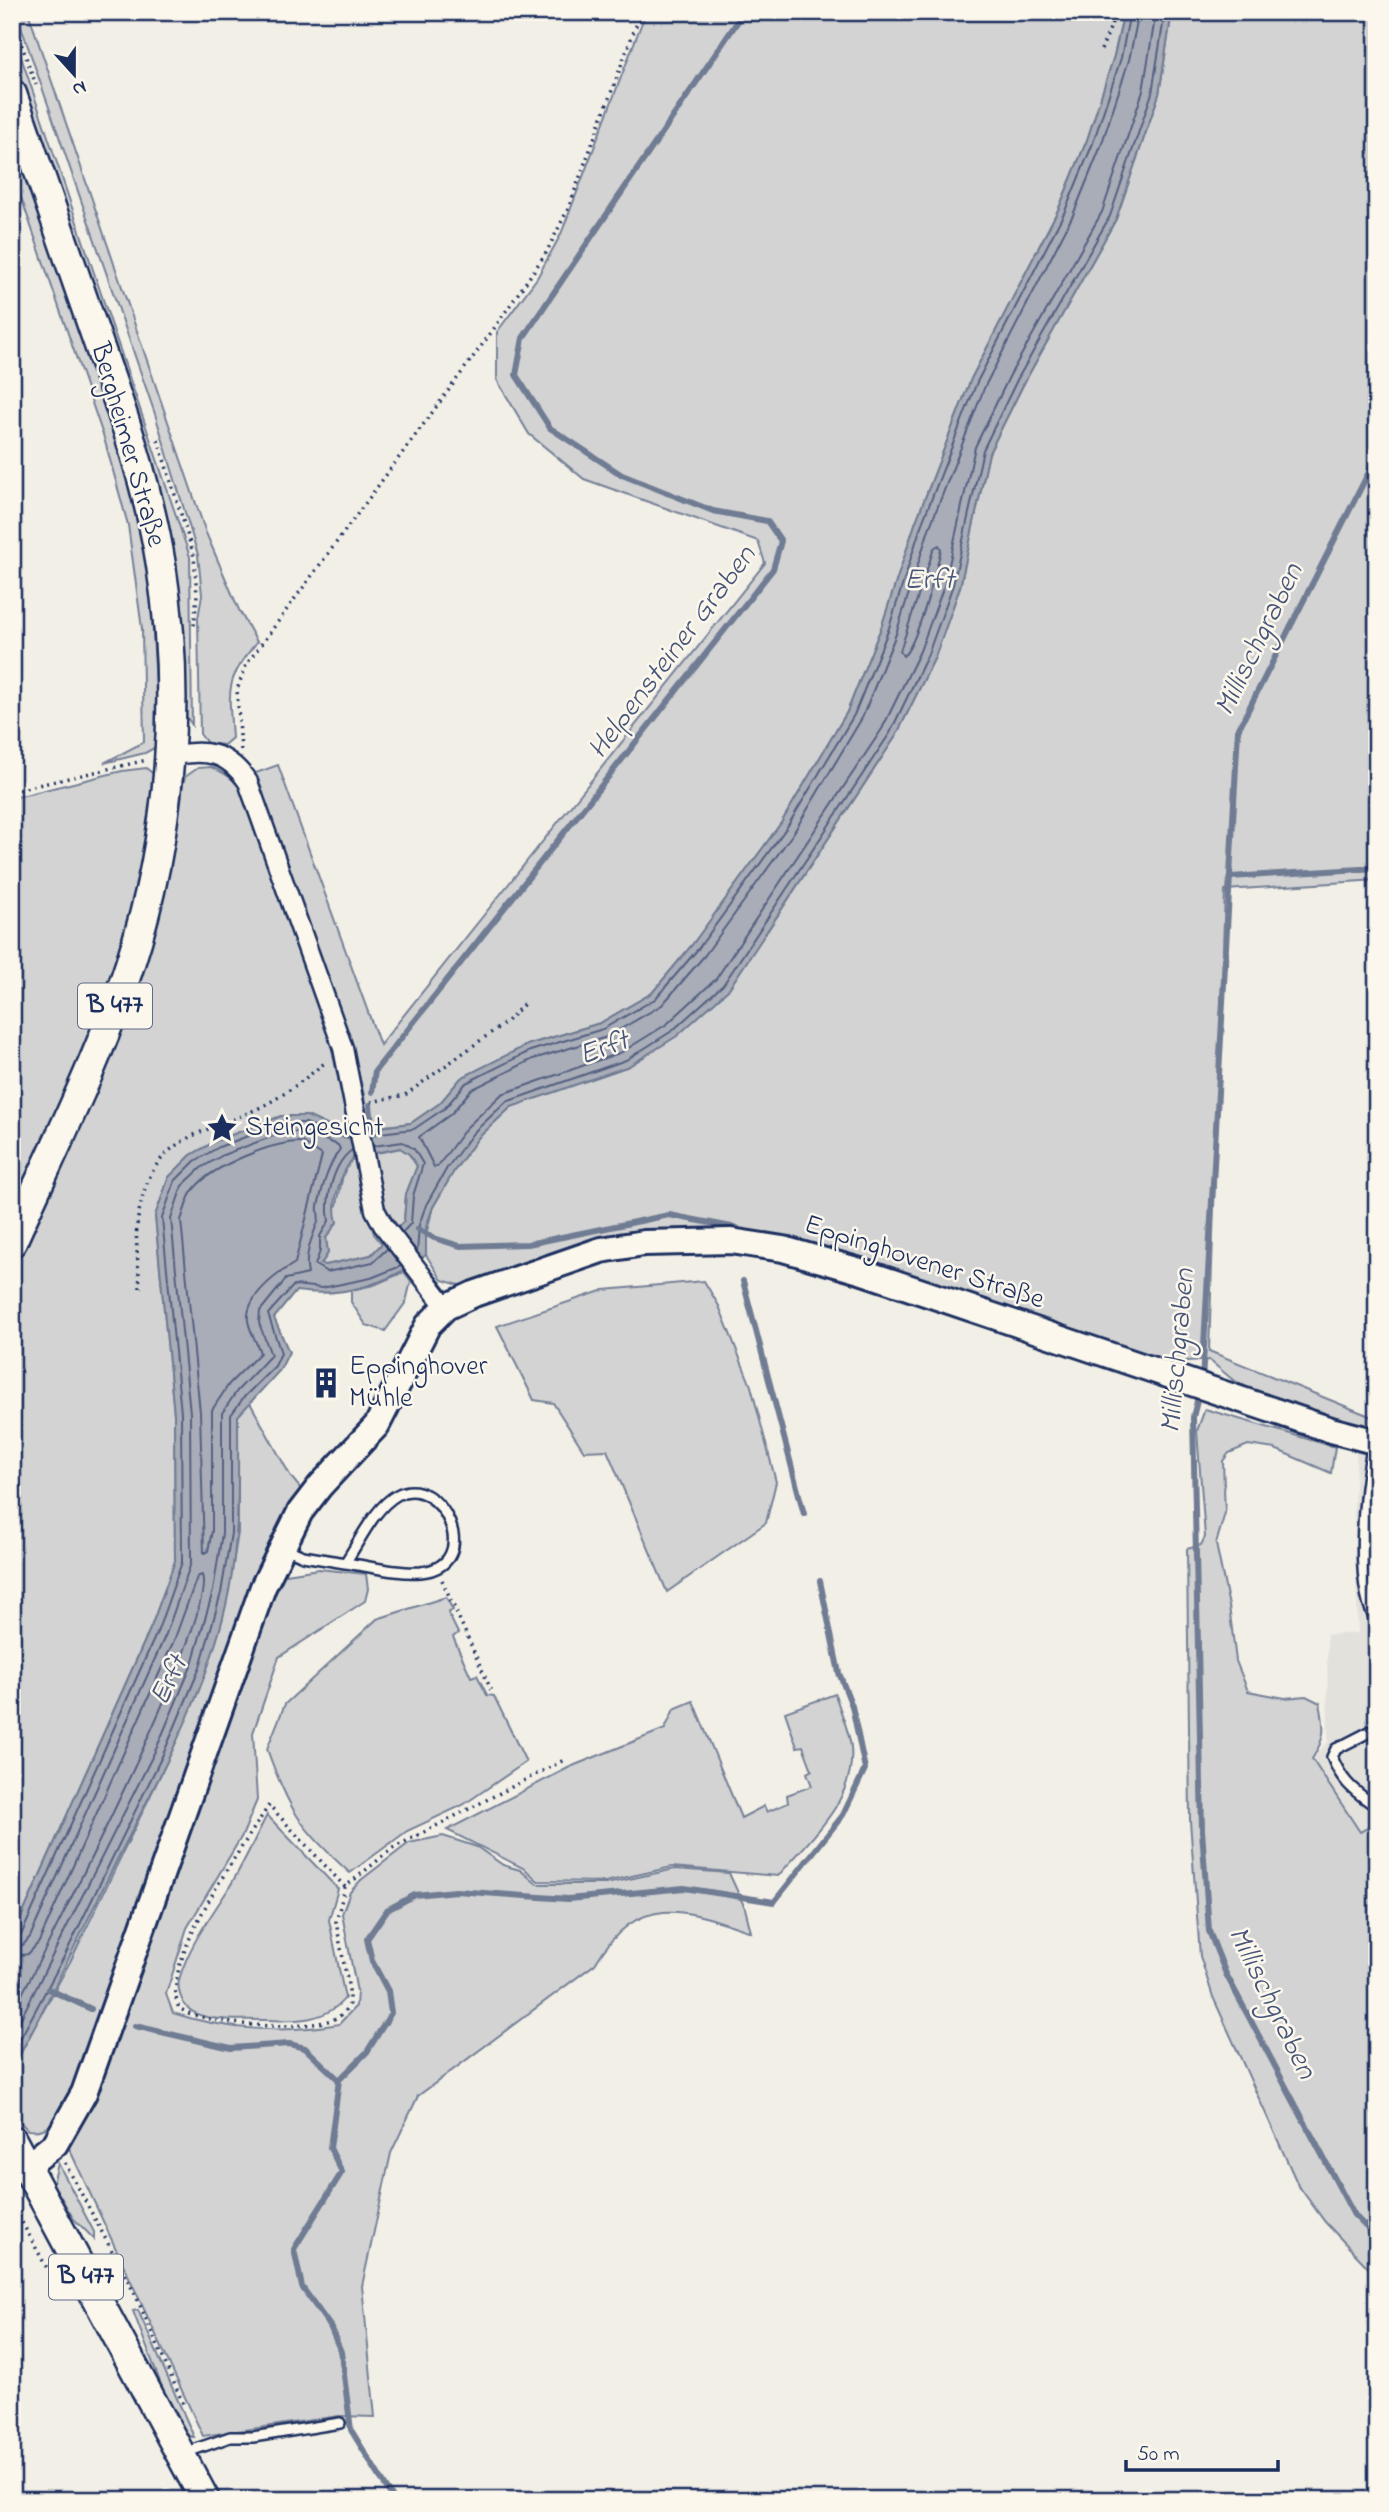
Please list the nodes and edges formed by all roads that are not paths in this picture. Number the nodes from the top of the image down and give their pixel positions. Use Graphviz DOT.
graph roads {
  1 [pos="12,94"];
  2 [pos="169,755"];
  3 [pos="12,1241"];
  4 [pos="446,1307"];
  5 [pos="1375,1441"];
  6 [pos="281,1546"];
  7 [pos="345,1563"];
  8 [pos="1377,1622"];
  9 [pos="1377,1728"];
  10 [pos="1377,1801"];
  11 [pos="12,2140"];
  12 [pos="26,2167"];
  13 [pos="340,2423"];
  14 [pos="191,2450"];
  15 [pos="205,2500"];
  1 -- 2 [label="main road, Bergheimer Straße / B 477"];
  2 -- 3 [label="main road, Bergheimer Straße / B 477"];
  2 -- 4 [label="street"];
  4 -- 5 [label="main road, Eppinghovener Straße"];
  4 -- 6 [label="main road"];
  5 -- 8 [label="lane"];
  6 -- 7 [label="lane"];
  6 -- 12 [label="main road"];
  7 -- 7 [label="lane"];
  9 -- 10 [label="lane"];
  11 -- 12 [label="main road, B 477"];
  12 -- 14 [label="main road, B 477"];
  13 -- 14 [label="lane"];
  14 -- 15 [label="main road, B 477"];
}
